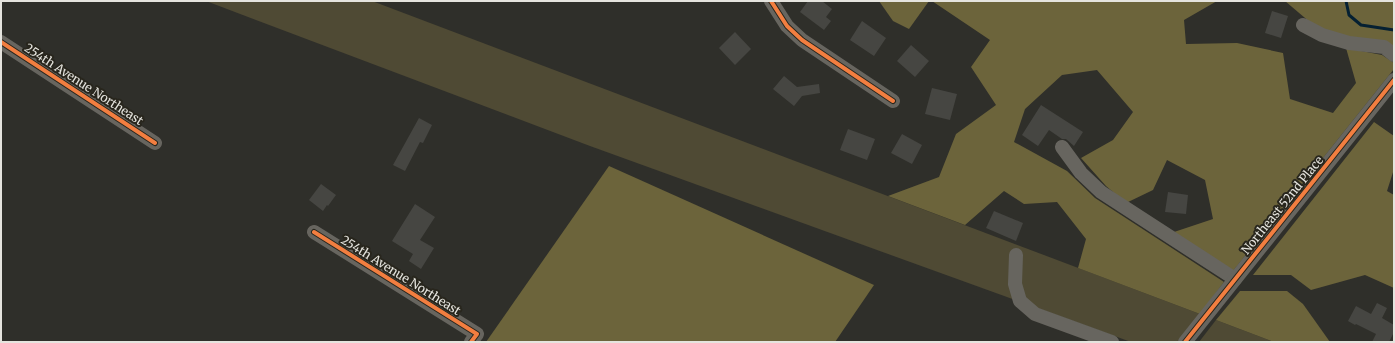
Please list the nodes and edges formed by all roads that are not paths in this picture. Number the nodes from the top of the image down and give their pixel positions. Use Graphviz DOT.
graph roads {
  1 [pos="771,1"];
  2 [pos="1303,25"];
  3 [pos="1,42"];
  4 [pos="1394,55"];
  5 [pos="1394,80"];
  6 [pos="893,100"];
  7 [pos="155,143"];
  8 [pos="1062,147"];
  9 [pos="314,232"];
  10 [pos="1016,255"];
  11 [pos="1235,279"];
  12 [pos="474,338"];
  13 [pos="1112,342"];
  14 [pos="1185,342"];
  1 -- 6 [label="street"];
  2 -- 4 [label="street"];
  3 -- 7 [label="street, 254th Avenue Northeast"];
  5 -- 11 [label="street, Northeast 52nd Place"];
  8 -- 11 [label="street"];
  9 -- 12 [label="street, 254th Avenue Northeast"];
  10 -- 13 [label="street"];
  11 -- 14 [label="street, Northeast 52nd Place"];
}
